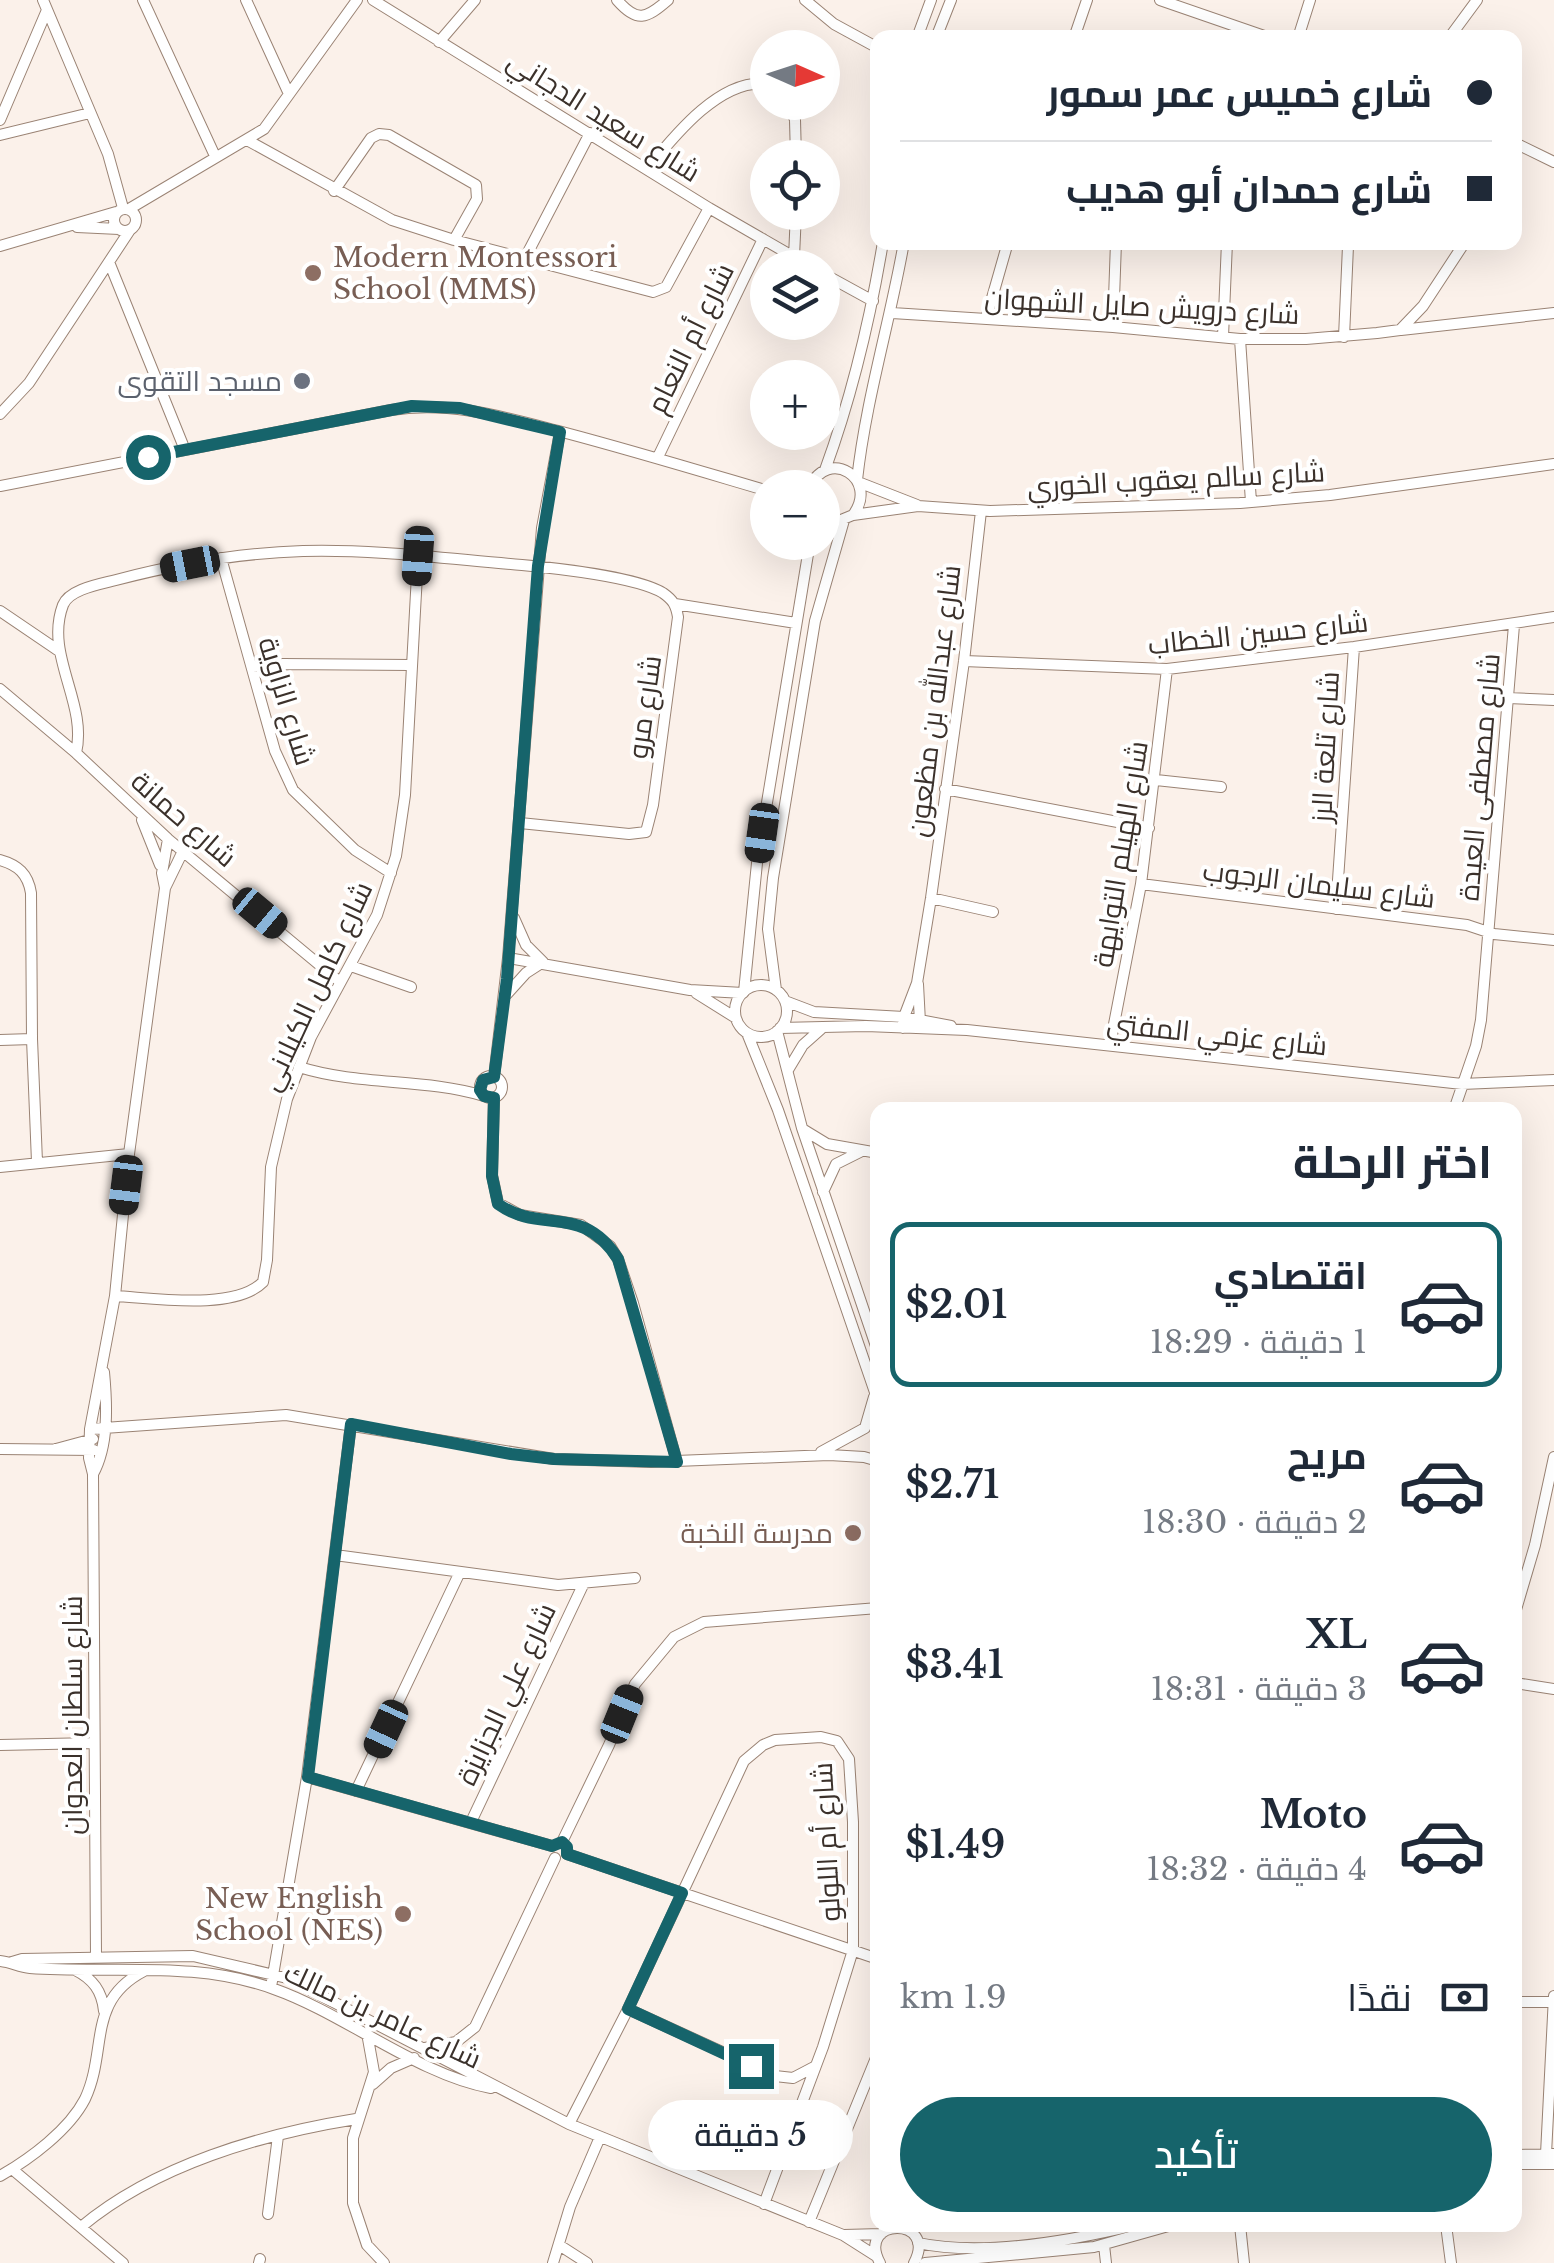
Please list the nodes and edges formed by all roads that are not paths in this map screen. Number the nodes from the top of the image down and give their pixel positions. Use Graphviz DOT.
graph roads {
  1 [pos="143,0"];
  2 [pos="246,0"];
  3 [pos="373,0"];
  4 [pos="475,0"];
  5 [pos="616,0"];
  6 [pos="668,0"];
  7 [pos="805,0"];
  8 [pos="931,0"];
  9 [pos="951,0"];
  10 [pos="1087,0"];
  11 [pos="1160,0"];
  12 [pos="1310,0"];
  13 [pos="1478,0"];
  14 [pos="354,1"];
  15 [pos="45,5"];
  16 [pos="921,30"];
  17 [pos="939,30"];
  18 [pos="1077,30"];
  19 [pos="1247,30"];
  20 [pos="1301,30"];
  21 [pos="1454,30"];
  22 [pos="440,42"];
  23 [pos="870,44"];
  24 [pos="750,85"];
  25 [pos="288,94"];
  26 [pos="90,113"];
  27 [pos="0,120"];
  28 [pos="590,133"];
  29 [pos="0,134"];
  30 [pos="246,140"];
  31 [pos="1522,146"];
  32 [pos="215,156"];
  33 [pos="1554,162"];
  34 [pos="648,168"];
  35 [pos="334,191"];
  36 [pos="709,208"];
  37 [pos="126,212"];
  38 [pos="72,227"];
  39 [pos="123,230"];
  40 [pos="763,239"];
  41 [pos="454,240"];
  42 [pos="0,246"];
  43 [pos="782,250"];
  44 [pos="882,250"];
  45 [pos="903,250"];
  46 [pos="1006,250"];
  47 [pos="1116,250"];
  48 [pos="1227,250"];
  49 [pos="1348,250"];
  50 [pos="1460,250"];
  51 [pos="525,258"];
  52 [pos="109,262"];
  53 [pos="840,283"];
  54 [pos="873,301"];
  55 [pos="1554,312"];
  56 [pos="892,313"];
  57 [pos="986,319"];
  58 [pos="1112,327"];
  59 [pos="1400,330"];
  60 [pos="1344,336"];
  61 [pos="1223,338"];
  62 [pos="1240,339"];
  63 [pos="0,414"];
  64 [pos="560,432"];
  65 [pos="185,450"];
  66 [pos="658,457"];
  67 [pos="1554,464"];
  68 [pos="825,470"];
  69 [pos="857,481"];
  70 [pos="750,485"];
  71 [pos="0,489"];
  72 [pos="1251,502"];
  73 [pos="918,506"];
  74 [pos="980,511"];
  75 [pos="840,518"];
  76 [pos="848,518"];
  77 [pos="418,556"];
  78 [pos="221,558"];
  79 [pos="807,560"];
  80 [pos="538,566"];
  81 [pos="675,604"];
  82 [pos="0,612"];
  83 [pos="1554,617"];
  84 [pos="796,623"];
  85 [pos="1514,624"];
  86 [pos="1354,647"];
  87 [pos="58,652"];
  88 [pos="964,661"];
  89 [pos="410,666"];
  90 [pos="253,667"];
  91 [pos="1167,669"];
  92 [pos="0,689"];
  93 [pos="1508,698"];
  94 [pos="1554,700"];
  95 [pos="76,753"];
  96 [pos="1156,780"];
  97 [pos="1221,787"];
  98 [pos="945,789"];
  99 [pos="136,811"];
  100 [pos="520,823"];
  101 [pos="1149,828"];
  102 [pos="168,839"];
  103 [pos="183,851"];
  104 [pos="0,860"];
  105 [pos="162,873"];
  106 [pos="392,873"];
  107 [pos="1141,884"];
  108 [pos="165,888"];
  109 [pos="931,898"];
  110 [pos="1336,909"];
  111 [pos="512,912"];
  112 [pos="993,912"];
  113 [pos="1489,933"];
  114 [pos="1554,940"];
  115 [pos="508,958"];
  116 [pos="543,962"];
  117 [pos="351,966"];
  118 [pos="340,982"];
  119 [pos="918,983"];
  120 [pos="411,987"];
  121 [pos="690,990"];
  122 [pos="776,990"];
  123 [pos="743,992"];
  124 [pos="505,999"];
  125 [pos="784,1001"];
  126 [pos="736,1018"];
  127 [pos="904,1022"];
  128 [pos="920,1024"];
  129 [pos="824,1027"];
  130 [pos="778,1030"];
  131 [pos="747,1033"];
  132 [pos="32,1039"];
  133 [pos="0,1040"];
  134 [pos="1110,1045"];
  135 [pos="300,1067"];
  136 [pos="788,1070"];
  137 [pos="490,1078"];
  138 [pos="1554,1080"];
  139 [pos="1462,1084"];
  140 [pos="453,1086"];
  141 [pos="489,1097"];
  142 [pos="1456,1102"];
  143 [pos="802,1128"];
  144 [pos="861,1152"];
  145 [pos="870,1153"];
  146 [pos="129,1154"];
  147 [pos="37,1162"];
  148 [pos="0,1167"];
  149 [pos="823,1192"];
  150 [pos="115,1296"];
  151 [pos="870,1329"];
  152 [pos="103,1368"];
  153 [pos="870,1378"];
  154 [pos="870,1413"];
  155 [pos="351,1424"];
  156 [pos="103,1438"];
  157 [pos="90,1440"];
  158 [pos="0,1449"];
  159 [pos="810,1456"];
  160 [pos="1554,1457"];
  161 [pos="870,1459"];
  162 [pos="677,1462"];
  163 [pos="93,1474"];
  164 [pos="334,1556"];
  165 [pos="460,1574"];
  166 [pos="635,1578"];
  167 [pos="582,1585"];
  168 [pos="1522,1589"];
  169 [pos="870,1606"];
  170 [pos="1522,1684"];
  171 [pos="1554,1689"];
  172 [pos="94,1742"];
  173 [pos="0,1745"];
  174 [pos="308,1777"];
  175 [pos="356,1791"];
  176 [pos="471,1822"];
  177 [pos="559,1850"];
  178 [pos="682,1893"];
  179 [pos="853,1950"];
  180 [pos="870,1956"];
  181 [pos="96,1957"];
  182 [pos="6,1962"];
  183 [pos="148,1969"];
  184 [pos="74,1970"];
  185 [pos="274,1974"];
  186 [pos="271,1987"];
  187 [pos="1554,2000"];
  188 [pos="1522,2002"];
  189 [pos="628,2009"];
  190 [pos="104,2012"];
  191 [pos="367,2033"];
  192 [pos="424,2048"];
  193 [pos="414,2058"];
  194 [pos="816,2066"];
  195 [pos="870,2073"];
  196 [pos="372,2085"];
  197 [pos="497,2088"];
  198 [pos="356,2119"];
  199 [pos="569,2124"];
  200 [pos="278,2136"];
  201 [pos="600,2137"];
  202 [pos="1550,2154"];
  203 [pos="1522,2155"];
  204 [pos="1522,2164"];
  205 [pos="1554,2164"];
  206 [pos="12,2169"];
  207 [pos="0,2176"];
  208 [pos="764,2204"];
  209 [pos="268,2214"];
  210 [pos="809,2222"];
  211 [pos="81,2227"];
  212 [pos="884,2232"];
  213 [pos="910,2232"];
  214 [pos="1106,2232"];
  215 [pos="1148,2232"];
  216 [pos="1241,2232"];
  217 [pos="1447,2232"];
  218 [pos="881,2234"];
  219 [pos="842,2235"];
  220 [pos="918,2243"];
  221 [pos="559,2245"];
  222 [pos="1104,2245"];
  223 [pos="878,2261"];
  224 [pos="123,2263"];
  225 [pos="384,2263"];
  226 [pos="553,2263"];
  227 [pos="587,2263"];
  228 [pos="914,2263"];
  229 [pos="925,2263"];
  230 [pos="1106,2263"];
  231 [pos="1244,2263"];
  232 [pos="1451,2263"];
  1 -- 32 [label="street"];
  2 -- 25 [label="street"];
  3 -- 22 [label="street, شارع سعيد الدجاني"];
  4 -- 22 [label="street"];
  5 -- 6 [label="street"];
  7 -- 23 [label="street"];
  8 -- 16 [label="street"];
  9 -- 17 [label="street"];
  10 -- 18 [label="street"];
  11 -- 19 [label="street"];
  12 -- 20 [label="street"];
  13 -- 21 [label="street"];
  14 -- 25 [label="street"];
  15 -- 26 [label="street"];
  15 -- 27 [label="street"];
  22 -- 28 [label="street, شارع سعيد الدجاني"];
  24 -- 34 [label="street"];
  25 -- 30 [label="street"];
  26 -- 29 [label="street"];
  26 -- 37 [label="street"];
  28 -- 34 [label="street, شارع سعيد الدجاني"];
  28 -- 51 [label="street"];
  30 -- 32 [label="street"];
  30 -- 35 [label="street"];
  31 -- 33 [label="street"];
  32 -- 37 [label="street"];
  34 -- 36 [label="street, شارع سعيد الدجاني"];
  35 -- 41 [label="street"];
  35 -- 41 [label="street"];
  36 -- 40 [label="street, شارع سعيد الدجاني"];
  36 -- 51 [label="street"];
  37 -- 38 [label="street"];
  37 -- 39 [label="street"];
  37 -- 39 [label="street"];
  38 -- 39 [label="street"];
  38 -- 42 [label="street"];
  39 -- 52 [label="street"];
  40 -- 43 [label="street, شارع سعيد الدجاني"];
  40 -- 66 [label="street, شارع أم النعام"];
  41 -- 51 [label="street"];
  44 -- 54 [label="street"];
  45 -- 56 [label="street"];
  46 -- 57 [label="street"];
  47 -- 58 [label="street"];
  48 -- 61 [label="street"];
  49 -- 60 [label="street"];
  50 -- 59 [label="street"];
  52 -- 63 [label="street"];
  52 -- 65 [label="street"];
  53 -- 54 [label="street"];
  54 -- 68 [label="street"];
  55 -- 59 [label="street, شارع درويش صايل الشهوان"];
  56 -- 57 [label="street, شارع درويش صايل الشهوان"];
  56 -- 69 [label="street"];
  57 -- 58 [label="street, شارع درويش صايل الشهوان"];
  58 -- 61 [label="street, شارع درويش صايل الشهوان"];
  59 -- 60 [label="street, شارع درويش صايل الشهوان"];
  60 -- 62 [label="street, شارع درويش صايل الشهوان"];
  61 -- 62 [label="street, شارع درويش صايل الشهوان"];
  62 -- 72 [label="street"];
  64 -- 65 [label="street"];
  64 -- 66 [label="street"];
  64 -- 80 [label="street"];
  65 -- 71 [label="street"];
  66 -- 70 [label="street"];
  67 -- 72 [label="street, شارع سالم يعقوب الخوري"];
  68 -- 69 [label="street, شارع سالم يعقوب الخوري"];
  69 -- 73 [label="street, شارع سالم يعقوب الخوري"];
  69 -- 76 [label="street"];
  72 -- 74 [label="street, شارع سالم يعقوب الخوري"];
  73 -- 74 [label="street, شارع سالم يعقوب الخوري"];
  73 -- 76 [label="street, شارع سالم يعقوب الخوري"];
  74 -- 88 [label="street, شارع عبدالله بن مظعون"];
  75 -- 76 [label="street, شارع سالم يعقوب الخوري"];
  76 -- 122 [label="street"];
  77 -- 78 [label="street"];
  77 -- 80 [label="street"];
  77 -- 89 [label="street, شارع كامل الكيلاني"];
  78 -- 87 [label="street"];
  78 -- 90 [label="street, شارع الزاوية"];
  79 -- 84 [label="street"];
  80 -- 81 [label="street"];
  80 -- 100 [label="street"];
  81 -- 84 [label="street"];
  81 -- 100 [label="street, شارع مرو"];
  82 -- 87 [label="street"];
  83 -- 85 [label="street, شارع حسين الخطاب"];
  84 -- 123 [label="street"];
  85 -- 86 [label="street, شارع حسين الخطاب"];
  85 -- 93 [label="street, شارع مصطفى العيدة"];
  86 -- 91 [label="street, شارع حسين الخطاب"];
  86 -- 110 [label="street, شارع تلعة الرز"];
  87 -- 95 [label="street"];
  88 -- 91 [label="street, شارع حسين الخطاب"];
  88 -- 98 [label="street, شارع عبدالله بن مظعون"];
  89 -- 90 [label="street"];
  89 -- 106 [label="street, شارع كامل الكيلاني"];
  90 -- 106 [label="street, شارع الزاوية"];
  91 -- 96 [label="street, شارع الهيلم التوايهة"];
  92 -- 95 [label="street, شارع حمانة"];
  93 -- 94 [label="street"];
  93 -- 113 [label="street, شارع مصطفى العيدة"];
  95 -- 99 [label="street, شارع حمانة"];
  96 -- 97 [label="street"];
  96 -- 101 [label="street, شارع الهيلم التوايهة"];
  98 -- 101 [label="street"];
  98 -- 109 [label="street, شارع عبدالله بن مظعون"];
  99 -- 102 [label="street, شارع حمانة"];
  99 -- 105 [label="street"];
  100 -- 111 [label="street"];
  101 -- 107 [label="street, شارع الهيلم التوايهة"];
  102 -- 103 [label="street, شارع حمانة"];
  102 -- 105 [label="street, شارع سلطان العدوان"];
  103 -- 108 [label="street, شارع سلطان العدوان"];
  103 -- 118 [label="street, شارع حمانة"];
  104 -- 132 [label="street"];
  105 -- 108 [label="street, شارع سلطان العدوان"];
  106 -- 117 [label="street, شارع كامل الكيلاني"];
  107 -- 110 [label="street, شارع سليمان الرجوب"];
  107 -- 134 [label="street, شارع الهيلم التوايهة"];
  108 -- 146 [label="street, شارع سلطان العدوان"];
  109 -- 112 [label="street"];
  109 -- 119 [label="street, شارع عبدالله بن مظعون"];
  110 -- 113 [label="street, شارع سليمان الرجوب"];
  111 -- 115 [label="street"];
  111 -- 116 [label="street"];
  113 -- 114 [label="street, شارع سليمان الرجوب"];
  113 -- 139 [label="street, شارع مصطفى العيدة"];
  115 -- 116 [label="street"];
  115 -- 124 [label="street"];
  116 -- 121 [label="street"];
  116 -- 124 [label="street"];
  117 -- 118 [label="street, شارع كامل الكيلاني"];
  117 -- 120 [label="street"];
  118 -- 135 [label="street, شارع كامل الكيلاني"];
  119 -- 127 [label="street, شارع عبدالله بن مظعون"];
  119 -- 128 [label="street, شارع عبدالله بن مظعون"];
  121 -- 123 [label="street"];
  121 -- 126 [label="street"];
  122 -- 123 [label="street"];
  122 -- 125 [label="street"];
  123 -- 126 [label="street"];
  124 -- 137 [label="street"];
  125 -- 127 [label="street, شارع عزمي المفتي"];
  125 -- 130 [label="street"];
  126 -- 131 [label="street"];
  127 -- 128 [label="street, شارع عزمي المفتي"];
  127 -- 129 [label="street, شارع عزمي المفتي"];
  128 -- 134 [label="street, شارع عزمي المفتي"];
  129 -- 130 [label="street, شارع عزمي المفتي"];
  129 -- 136 [label="street"];
  130 -- 131 [label="street"];
  130 -- 136 [label="street"];
  131 -- 153 [label="street"];
  132 -- 133 [label="street"];
  132 -- 147 [label="street"];
  134 -- 139 [label="street, شارع عزمي المفتي"];
  135 -- 140 [label="street"];
  135 -- 150 [label="street, شارع كامل الكيلاني"];
  136 -- 143 [label="street"];
  137 -- 140 [label="street"];
  137 -- 141 [label="street"];
  137 -- 141 [label="street"];
  138 -- 139 [label="street, شارع عزمي المفتي"];
  139 -- 142 [label="street, شارع مصطفى العيدة"];
  140 -- 141 [label="street"];
  141 -- 162 [label="street"];
  143 -- 144 [label="street"];
  143 -- 149 [label="street"];
  144 -- 145 [label="street"];
  144 -- 149 [label="street"];
  146 -- 147 [label="street"];
  146 -- 150 [label="street, شارع سلطان العدوان"];
  147 -- 148 [label="street"];
  149 -- 151 [label="street"];
  150 -- 152 [label="street, شارع سلطان العدوان"];
  152 -- 156 [label="street, شارع سلطان العدوان"];
  152 -- 157 [label="street, شارع سلطان العدوان"];
  154 -- 159 [label="street"];
  155 -- 156 [label="street"];
  155 -- 162 [label="street"];
  155 -- 164 [label="street"];
  156 -- 157 [label="street"];
  156 -- 157 [label="street"];
  156 -- 163 [label="street, شارع سلطان العدوان"];
  157 -- 158 [label="street"];
  157 -- 163 [label="street, شارع سلطان العدوان"];
  159 -- 161 [label="street"];
  159 -- 162 [label="street"];
  160 -- 168 [label="street"];
  163 -- 172 [label="street, شارع سلطان العدوان"];
  164 -- 165 [label="street, شارع علي الجزايزة"];
  164 -- 174 [label="street"];
  165 -- 167 [label="street, شارع علي الجزايزة"];
  165 -- 175 [label="street"];
  166 -- 167 [label="street, شارع علي الجزايزة"];
  167 -- 176 [label="street, شارع علي الجزايزة"];
  169 -- 177 [label="street"];
  170 -- 171 [label="street"];
  172 -- 173 [label="street"];
  172 -- 181 [label="street, شارع سلطان العدوان"];
  174 -- 175 [label="street"];
  174 -- 185 [label="street"];
  175 -- 176 [label="street"];
  176 -- 177 [label="street"];
  177 -- 178 [label="street"];
  177 -- 192 [label="street"];
  178 -- 179 [label="street"];
  178 -- 179 [label="street, شارع أم اللولو"];
  178 -- 189 [label="street"];
  179 -- 180 [label="street"];
  179 -- 194 [label="street"];
  181 -- 182 [label="street, شارع عامر بن مالك"];
  181 -- 185 [label="street, شارع عامر بن مالك"];
  182 -- 184 [label="street, شارع عامر بن مالك"];
  183 -- 184 [label="street, شارع عامر بن مالك"];
  183 -- 186 [label="street, شارع عامر بن مالك"];
  183 -- 190 [label="street"];
  184 -- 190 [label="street"];
  185 -- 186 [label="street"];
  185 -- 192 [label="street, شارع عامر بن مالك"];
  186 -- 191 [label="street, شارع عامر بن مالك"];
  187 -- 188 [label="street"];
  187 -- 202 [label="street"];
  189 -- 194 [label="street"];
  189 -- 199 [label="street"];
  190 -- 206 [label="street"];
  191 -- 193 [label="street, شارع عامر بن مالك"];
  191 -- 196 [label="street"];
  192 -- 197 [label="street, شارع عامر بن مالك"];
  193 -- 196 [label="street"];
  193 -- 197 [label="street, شارع عامر بن مالك"];
  194 -- 208 [label="street"];
  195 -- 210 [label="street"];
  196 -- 198 [label="street"];
  197 -- 199 [label="street, شارع عامر بن مالك"];
  198 -- 200 [label="street"];
  198 -- 225 [label="street"];
  199 -- 201 [label="street, شارع عامر بن مالك"];
  200 -- 209 [label="street"];
  200 -- 211 [label="street"];
  201 -- 208 [label="street, شارع عامر بن مالك"];
  201 -- 221 [label="street"];
  202 -- 203 [label="street"];
  204 -- 205 [label="street"];
  206 -- 207 [label="street"];
  206 -- 211 [label="street"];
  208 -- 210 [label="street, شارع عامر بن مالك"];
  210 -- 219 [label="street, شارع عامر بن مالك"];
  211 -- 224 [label="street"];
  212 -- 218 [label="street, شارع عامر بن مالك"];
  213 -- 220 [label="street"];
  214 -- 220 [label="street"];
  215 -- 222 [label="street"];
  216 -- 231 [label="street"];
  217 -- 232 [label="street"];
  218 -- 219 [label="street, شارع عامر بن مالك"];
  218 -- 223 [label="street"];
  219 -- 223 [label="street, شارع عامر بن مالك"];
  220 -- 228 [label="street"];
  221 -- 226 [label="street"];
  221 -- 227 [label="street"];
  222 -- 229 [label="street"];
  222 -- 230 [label="street"];
}
